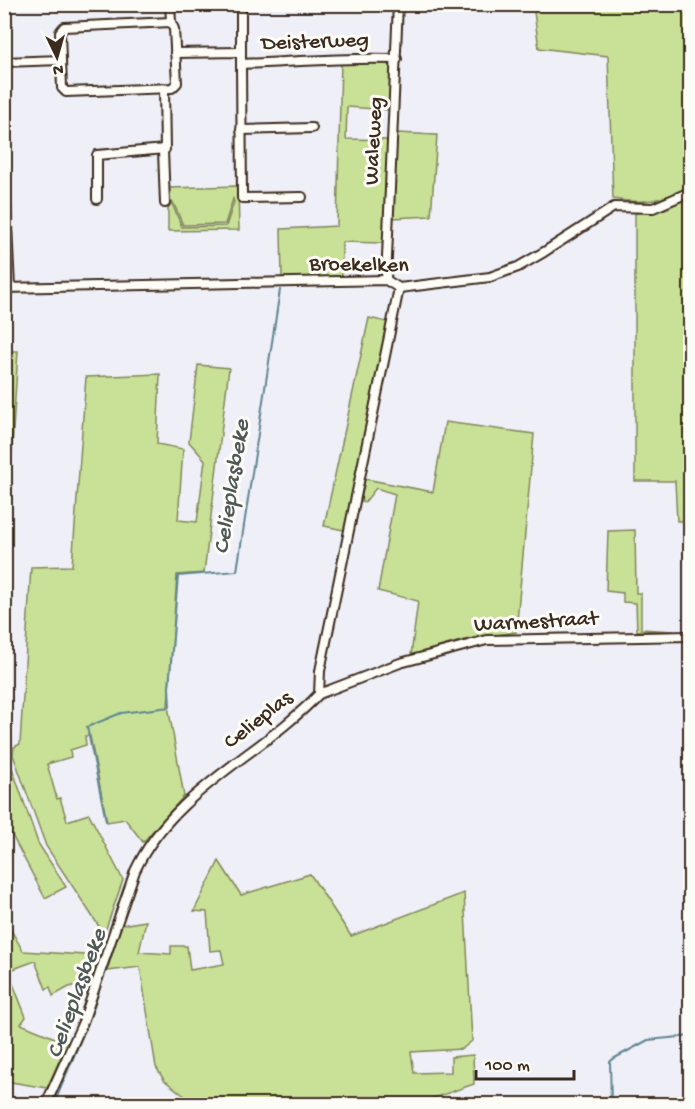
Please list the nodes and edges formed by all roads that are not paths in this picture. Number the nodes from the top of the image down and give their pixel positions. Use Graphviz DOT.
graph roads {
  1 [pos="170,4"];
  2 [pos="241,4"];
  3 [pos="398,4"];
  4 [pos="171,22"];
  5 [pos="241,51"];
  6 [pos="176,53"];
  7 [pos="397,59"];
  8 [pos="61,60"];
  9 [pos="4,62"];
  10 [pos="241,64"];
  11 [pos="164,89"];
  12 [pos="312,128"];
  13 [pos="241,130"];
  14 [pos="163,151"];
  15 [pos="4,164"];
  16 [pos="690,192"];
  17 [pos="302,197"];
  18 [pos="97,199"];
  19 [pos="165,202"];
  20 [pos="386,280"];
  21 [pos="7,288"];
  22 [pos="399,288"];
  23 [pos="690,636"];
  24 [pos="319,694"];
  25 [pos="46,1104"];
  1 -- 4 [label="street"];
  2 -- 5 [label="street"];
  3 -- 7 [label="street, Waleweg"];
  4 -- 6 [label="street"];
  4 -- 8 [label="street"];
  5 -- 6 [label="street, Deisterweg"];
  5 -- 10 [label="street, Deisterweg"];
  6 -- 11 [label="street"];
  7 -- 10 [label="street, Deisterweg"];
  7 -- 20 [label="street, Waleweg"];
  8 -- 9 [label="street"];
  8 -- 11 [label="street"];
  10 -- 13 [label="street"];
  11 -- 14 [label="street"];
  12 -- 13 [label="street"];
  13 -- 17 [label="street"];
  14 -- 18 [label="street"];
  14 -- 19 [label="street"];
  15 -- 21 [label="street"];
  16 -- 22 [label="street, Broekelken"];
  20 -- 21 [label="street, Broekelken"];
  20 -- 22 [label="street, Broekelken"];
  22 -- 24 [label="street, Celieplas"];
  23 -- 24 [label="street, Warmestraat"];
  24 -- 25 [label="street, Celieplas"];
}
